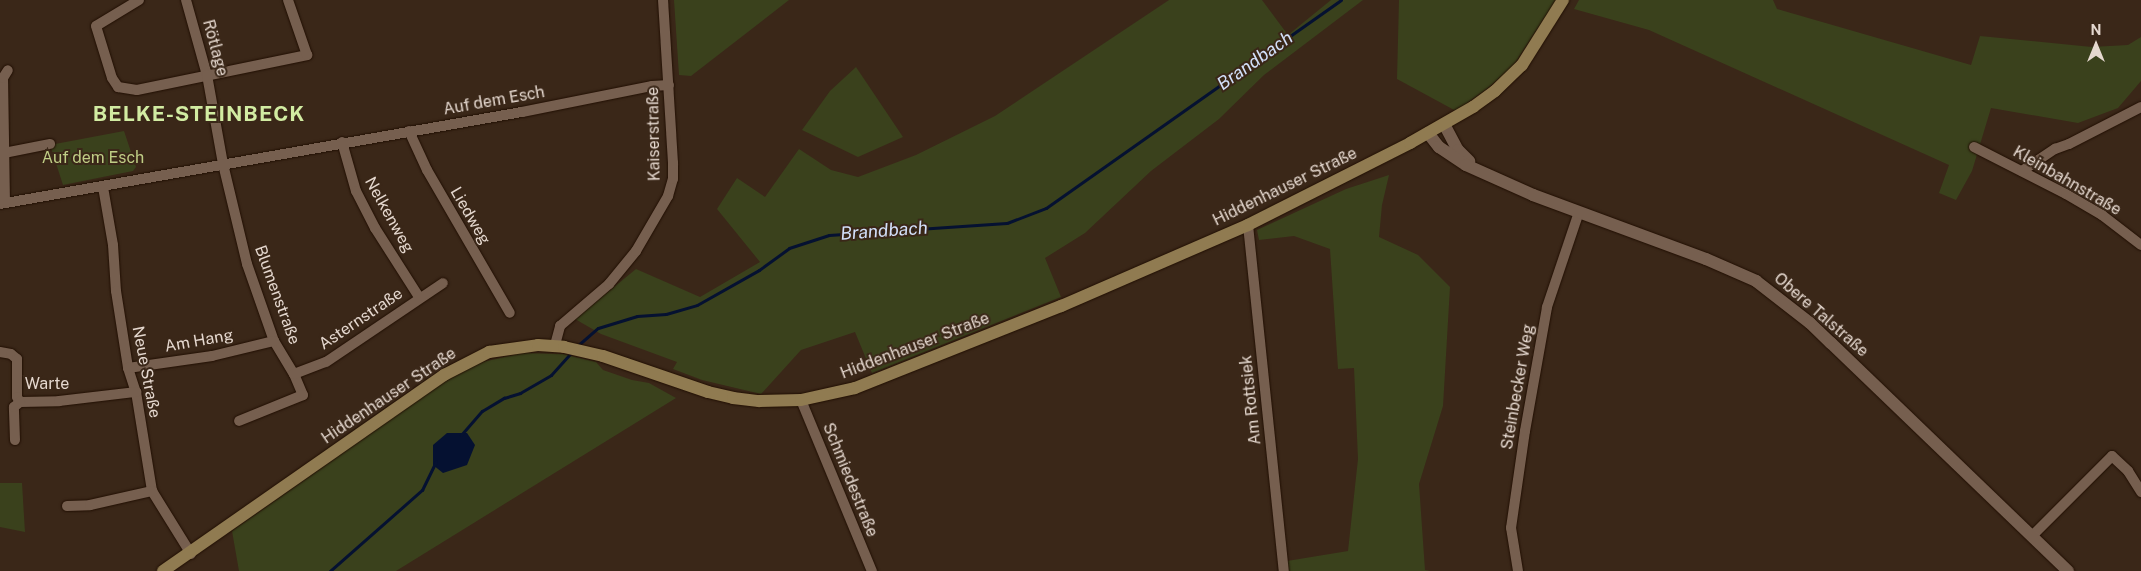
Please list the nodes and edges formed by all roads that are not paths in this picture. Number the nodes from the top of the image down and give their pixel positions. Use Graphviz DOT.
graph roads {
  1 [pos="140,0"];
  2 [pos="186,0"];
  3 [pos="288,0"];
  4 [pos="664,0"];
  5 [pos="1562,0"];
  6 [pos="8,70"];
  7 [pos="207,75"];
  8 [pos="668,85"];
  9 [pos="2141,107"];
  10 [pos="1444,124"];
  11 [pos="409,131"];
  12 [pos="1428,133"];
  13 [pos="342,142"];
  14 [pos="50,144"];
  15 [pos="1974,147"];
  16 [pos="4,153"];
  17 [pos="223,164"];
  18 [pos="2022,171"];
  19 [pos="1492,177"];
  20 [pos="102,186"];
  21 [pos="2,203"];
  22 [pos="1579,212"];
  23 [pos="1248,225"];
  24 [pos="2141,245"];
  25 [pos="442,283"];
  26 [pos="419,298"];
  27 [pos="510,313"];
  28 [pos="274,341"];
  29 [pos="560,346"];
  30 [pos="0,352"];
  31 [pos="128,368"];
  32 [pos="294,374"];
  33 [pos="136,392"];
  34 [pos="801,400"];
  35 [pos="20,402"];
  36 [pos="239,421"];
  37 [pos="15,440"];
  38 [pos="152,491"];
  39 [pos="2141,491"];
  40 [pos="67,506"];
  41 [pos="2032,536"];
  42 [pos="192,554"];
  43 [pos="164,571"];
  44 [pos="872,571"];
  45 [pos="1284,571"];
  46 [pos="1518,571"];
  47 [pos="2068,571"];
  1 -- 7 [label="street"];
  2 -- 7 [label="street, Rötlage"];
  3 -- 7 [label="street"];
  4 -- 8 [label="street, Kaiserstraße"];
  5 -- 10 [label="main road, Hiddenhauser Straße"];
  6 -- 16 [label="street"];
  7 -- 17 [label="street, Rötlage"];
  8 -- 11 [label="street, Auf dem Esch"];
  8 -- 29 [label="street, Kaiserstraße"];
  9 -- 18 [label="street"];
  10 -- 12 [label="main road, Hiddenhauser Straße"];
  10 -- 19 [label="street, Obere Talstraße"];
  11 -- 13 [label="street, Auf dem Esch"];
  11 -- 27 [label="street, Liedweg"];
  12 -- 19 [label="street, Obere Talstraße"];
  12 -- 23 [label="main road, Hiddenhauser Straße"];
  13 -- 17 [label="street, Auf dem Esch"];
  13 -- 26 [label="street, Nelkenweg"];
  14 -- 16 [label="street"];
  15 -- 18 [label="street, Kleinbahnstraße"];
  16 -- 21 [label="street"];
  17 -- 20 [label="street, Auf dem Esch"];
  17 -- 28 [label="street, Blumenstraße"];
  18 -- 24 [label="street, Kleinbahnstraße"];
  19 -- 22 [label="street, Obere Talstraße"];
  20 -- 21 [label="street, Auf dem Esch"];
  20 -- 31 [label="street, Neue Straße"];
  22 -- 41 [label="street, Obere Talstraße"];
  22 -- 46 [label="street, Steinbecker Weg"];
  23 -- 34 [label="main road, Hiddenhauser Straße"];
  23 -- 45 [label="street, Am Rottsiek"];
  25 -- 26 [label="street, Asternstraße"];
  26 -- 32 [label="street, Asternstraße"];
  28 -- 31 [label="street, Am Hang"];
  28 -- 32 [label="street, Blumenstraße"];
  29 -- 34 [label="main road, Hiddenhauser Straße"];
  29 -- 42 [label="main road, Hiddenhauser Straße"];
  30 -- 35 [label="street, Warte"];
  31 -- 33 [label="street, Neue Straße"];
  32 -- 36 [label="street, Blumenstraße"];
  33 -- 35 [label="street, Warte"];
  33 -- 38 [label="street, Neue Straße"];
  34 -- 44 [label="street, Schmiedestraße"];
  35 -- 37 [label="street"];
  38 -- 40 [label="street"];
  38 -- 42 [label="street, Neue Straße"];
  39 -- 41 [label="street"];
  41 -- 47 [label="street, Obere Talstraße"];
  42 -- 43 [label="main road, Hiddenhauser Straße"];
}
